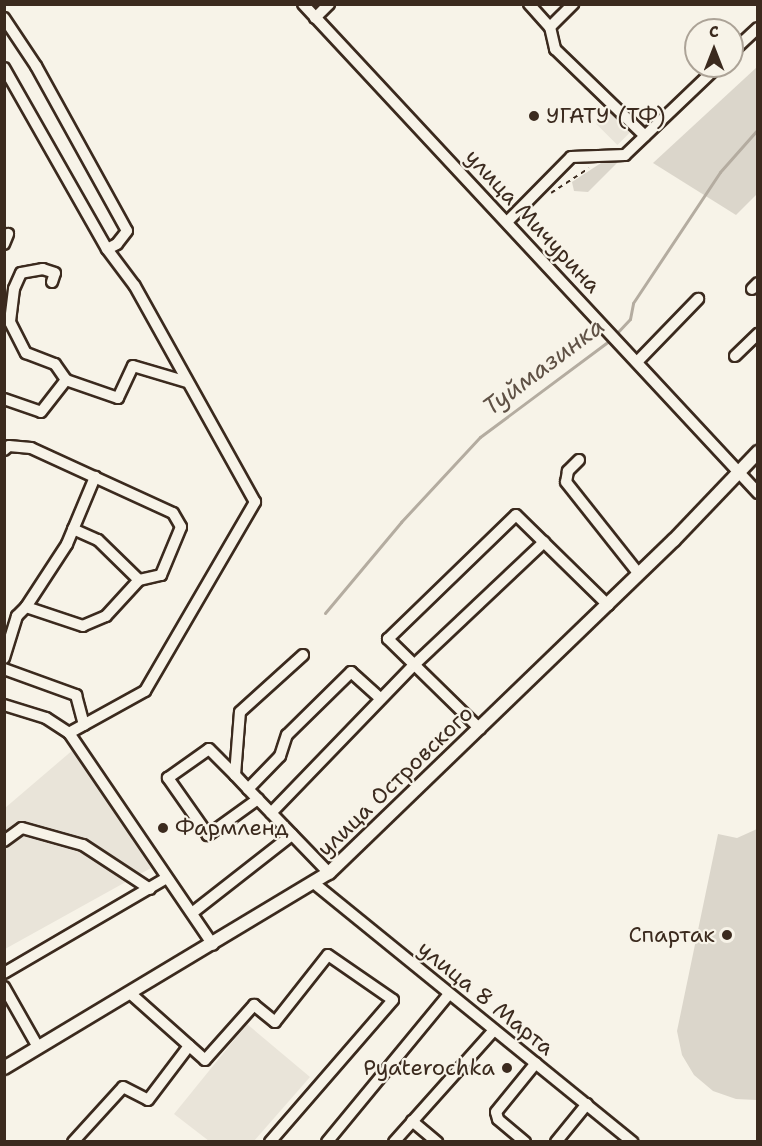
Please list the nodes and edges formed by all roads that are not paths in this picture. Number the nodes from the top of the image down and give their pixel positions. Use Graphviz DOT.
graph roads {
  1 [pos="303,4"];
  2 [pos="329,4"];
  3 [pos="529,4"];
  4 [pos="573,4"];
  5 [pos="4,18"];
  6 [pos="315,18"];
  7 [pos="550,27"];
  8 [pos="758,28"];
  9 [pos="744,41"];
  10 [pos="4,68"];
  11 [pos="704,78"];
  12 [pos="645,135"];
  13 [pos="507,222"];
  14 [pos="107,249"];
  15 [pos="52,282"];
  16 [pos="698,299"];
  17 [pos="758,334"];
  18 [pos="735,356"];
  19 [pos="637,362"];
  20 [pos="66,380"];
  21 [pos="187,382"];
  22 [pos="4,399"];
  23 [pos="4,450"];
  24 [pos="758,452"];
  25 [pos="579,460"];
  26 [pos="737,471"];
  27 [pos="95,477"];
  28 [pos="758,493"];
  29 [pos="73,529"];
  30 [pos="544,542"];
  31 [pos="639,574"];
  32 [pos="139,580"];
  33 [pos="608,605"];
  34 [pos="26,607"];
  35 [pos="303,655"];
  36 [pos="4,658"];
  37 [pos="414,664"];
  38 [pos="4,669"];
  39 [pos="381,699"];
  40 [pos="4,705"];
  41 [pos="84,725"];
  42 [pos="480,729"];
  43 [pos="69,733"];
  44 [pos="235,775"];
  45 [pos="248,789"];
  46 [pos="258,799"];
  47 [pos="271,813"];
  48 [pos="292,835"];
  49 [pos="4,841"];
  50 [pos="329,873"];
  51 [pos="165,879"];
  52 [pos="315,884"];
  53 [pos="150,889"];
  54 [pos="192,913"];
  55 [pos="213,945"];
  56 [pos="4,973"];
  57 [pos="4,987"];
  58 [pos="131,994"];
  59 [pos="449,994"];
  60 [pos="494,1030"];
  61 [pos="189,1046"];
  62 [pos="38,1047"];
  63 [pos="536,1063"];
  64 [pos="4,1068"];
  65 [pos="587,1104"];
  66 [pos="412,1121"];
  67 [pos="73,1142"];
  68 [pos="270,1142"];
  69 [pos="327,1142"];
  70 [pos="394,1142"];
  71 [pos="437,1142"];
  72 [pos="525,1142"];
  73 [pos="556,1142"];
  74 [pos="633,1142"];
  1 -- 6 [label="street, улица Мичурина"];
  2 -- 6 [label="street"];
  3 -- 7 [label="street"];
  4 -- 7 [label="street"];
  5 -- 14 [label="street"];
  6 -- 13 [label="street, улица Мичурина"];
  7 -- 12 [label="street"];
  8 -- 9 [label="street"];
  10 -- 14 [label="street"];
  11 -- 12 [label="street"];
  12 -- 13 [label="street"];
  13 -- 19 [label="street, улица Мичурина"];
  14 -- 21 [label="street"];
  15 -- 20 [label="street"];
  16 -- 19 [label="street"];
  17 -- 18 [label="street"];
  19 -- 26 [label="street, улица Мичурина"];
  20 -- 21 [label="street"];
  20 -- 22 [label="street"];
  21 -- 41 [label="street"];
  23 -- 27 [label="street"];
  24 -- 26 [label="main road, улица Островского"];
  25 -- 31 [label="street"];
  26 -- 28 [label="street, улица Мичурина"];
  26 -- 31 [label="main road, улица Островского"];
  27 -- 29 [label="street"];
  27 -- 32 [label="street"];
  29 -- 32 [label="street"];
  29 -- 34 [label="street"];
  30 -- 33 [label="street"];
  30 -- 37 [label="street"];
  30 -- 37 [label="street"];
  31 -- 33 [label="main road, улица Островского"];
  32 -- 34 [label="street"];
  33 -- 42 [label="main road, улица Островского"];
  34 -- 36 [label="street"];
  35 -- 44 [label="street"];
  37 -- 39 [label="street"];
  37 -- 42 [label="street"];
  38 -- 41 [label="street"];
  39 -- 45 [label="street"];
  39 -- 47 [label="street"];
  40 -- 43 [label="street"];
  41 -- 43 [label="street"];
  42 -- 50 [label="main road, улица Островского"];
  43 -- 51 [label="street"];
  44 -- 45 [label="street"];
  44 -- 46 [label="street"];
  45 -- 46 [label="street"];
  46 -- 47 [label="street"];
  47 -- 48 [label="street"];
  48 -- 50 [label="street"];
  48 -- 54 [label="street"];
  49 -- 53 [label="street"];
  50 -- 52 [label="main road, улица Островского"];
  51 -- 53 [label="street"];
  51 -- 54 [label="street"];
  52 -- 55 [label="main road, улица Островского"];
  52 -- 59 [label="street, улица 8 Марта"];
  53 -- 56 [label="street"];
  54 -- 55 [label="street"];
  55 -- 58 [label="main road, улица Островского"];
  57 -- 62 [label="street"];
  58 -- 61 [label="street"];
  58 -- 62 [label="main road, улица Островского"];
  59 -- 60 [label="street, улица 8 Марта"];
  59 -- 69 [label="street"];
  60 -- 63 [label="street, улица 8 Марта"];
  60 -- 66 [label="street"];
  61 -- 67 [label="street"];
  61 -- 68 [label="street"];
  62 -- 64 [label="main road, улица Островского"];
  63 -- 65 [label="street, улица 8 Марта"];
  63 -- 72 [label="street"];
  65 -- 73 [label="street"];
  65 -- 74 [label="street, улица 8 Марта"];
  66 -- 70 [label="street"];
  66 -- 71 [label="street"];
}
